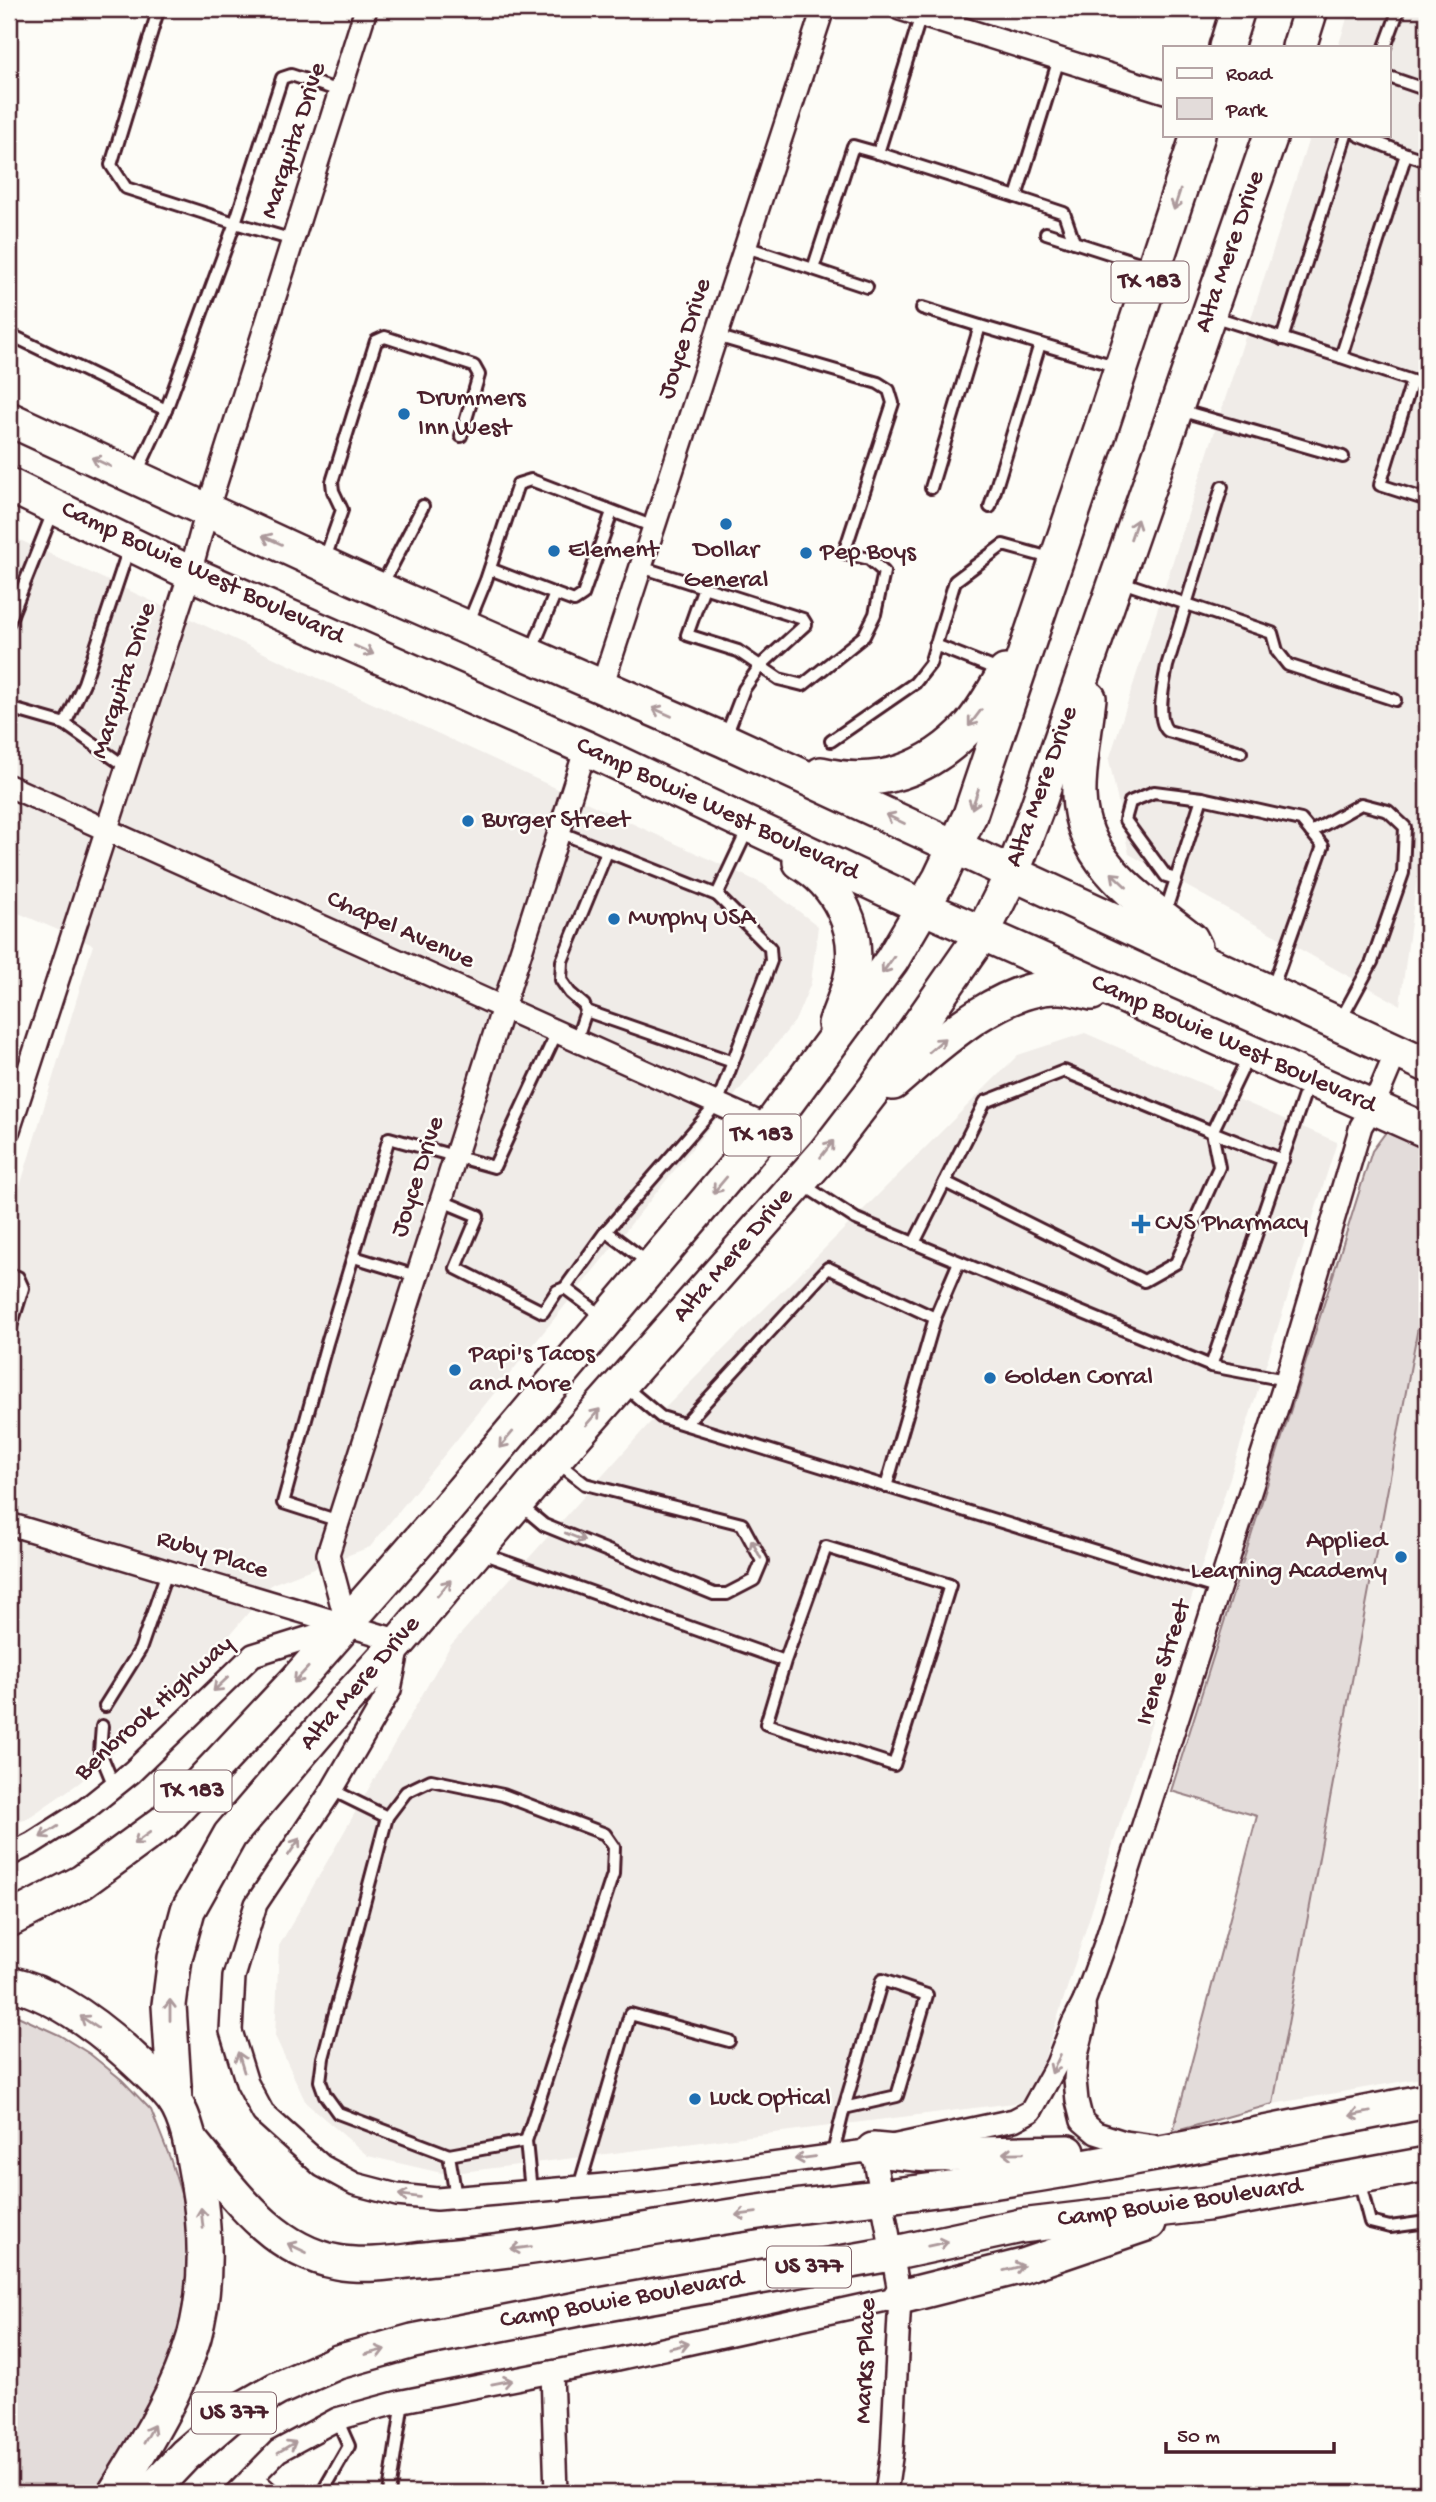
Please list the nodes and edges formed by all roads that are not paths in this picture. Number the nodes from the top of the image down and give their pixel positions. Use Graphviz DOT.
graph roads {
  1 [pos="366,9"];
  2 [pos="824,9"];
  3 [pos="900,9"];
  4 [pos="1238,9"];
  5 [pos="1311,9"];
  6 [pos="1399,9"];
  7 [pos="158,10"];
  8 [pos="922,12"];
  9 [pos="1226,46"];
  10 [pos="1299,46"];
  11 [pos="1385,46"];
  12 [pos="1059,59"];
  13 [pos="1390,77"];
  14 [pos="1427,90"];
  15 [pos="1163,91"];
  16 [pos="340,92"];
  17 [pos="1198,136"];
  18 [pos="1271,136"];
  19 [pos="1346,136"];
  20 [pos="1361,136"];
  21 [pos="878,153"];
  22 [pos="1406,154"];
  23 [pos="1427,161"];
  24 [pos="1016,197"];
  25 [pos="234,223"];
  26 [pos="1046,233"];
  27 [pos="293,240"];
  28 [pos="1074,242"];
  29 [pos="746,247"];
  30 [pos="1154,268"];
  31 [pos="813,269"];
  32 [pos="867,287"];
  33 [pos="922,308"];
  34 [pos="1209,315"];
  35 [pos="980,326"];
  36 [pos="9,334"];
  37 [pos="716,336"];
  38 [pos="1282,339"];
  39 [pos="1040,344"];
  40 [pos="1341,357"];
  41 [pos="1121,368"];
  42 [pos="1412,381"];
  43 [pos="1427,386"];
  44 [pos="1176,409"];
  45 [pos="166,410"];
  46 [pos="9,419"];
  47 [pos="461,436"];
  48 [pos="1343,457"];
  49 [pos="135,478"];
  50 [pos="9,485"];
  51 [pos="1222,487"];
  52 [pos="931,488"];
  53 [pos="1427,500"];
  54 [pos="55,506"];
  55 [pos="422,506"];
  56 [pos="990,507"];
  57 [pos="207,511"];
  58 [pos="612,512"];
  59 [pos="654,527"];
  60 [pos="131,543"];
  61 [pos="1057,560"];
  62 [pos="323,564"];
  63 [pos="641,567"];
  64 [pos="490,569"];
  65 [pos="190,573"];
  66 [pos="1116,580"];
  67 [pos="704,587"];
  68 [pos="380,589"];
  69 [pos="555,594"];
  70 [pos="1186,604"];
  71 [pos="1036,619"];
  72 [pos="9,622"];
  73 [pos="467,627"];
  74 [pos="1095,640"];
  75 [pos="935,645"];
  76 [pos="530,654"];
  77 [pos="760,666"];
  78 [pos="1004,673"];
  79 [pos="602,686"];
  80 [pos="1395,700"];
  81 [pos="9,708"];
  82 [pos="65,724"];
  83 [pos="724,740"];
  84 [pos="831,741"];
  85 [pos="586,748"];
  86 [pos="1241,751"];
  87 [pos="126,766"];
  88 [pos="9,786"];
  89 [pos="1202,799"];
  90 [pos="105,829"];
  91 [pos="749,829"];
  92 [pos="559,832"];
  93 [pos="1311,832"];
  94 [pos="957,847"];
  95 [pos="607,852"];
  96 [pos="1012,874"];
  97 [pos="1176,879"];
  98 [pos="717,895"];
  99 [pos="923,907"];
  100 [pos="1164,918"];
  101 [pos="982,933"];
  102 [pos="1203,960"];
  103 [pos="1271,992"];
  104 [pos="1147,1006"];
  105 [pos="504,1008"];
  106 [pos="586,1011"];
  107 [pos="1339,1023"];
  108 [pos="567,1036"];
  109 [pos="1397,1051"];
  110 [pos="1251,1052"];
  111 [pos="822,1058"];
  112 [pos="733,1062"];
  113 [pos="1427,1065"];
  114 [pos="1310,1079"];
  115 [pos="717,1104"];
  116 [pos="1373,1107"];
  117 [pos="849,1122"];
  118 [pos="769,1127"];
  119 [pos="9,1130"];
  120 [pos="1427,1131"];
  121 [pos="1212,1132"];
  122 [pos="456,1156"];
  123 [pos="1283,1160"];
  124 [pos="945,1181"];
  125 [pos="799,1182"];
  126 [pos="442,1201"];
  127 [pos="606,1231"];
  128 [pos="914,1243"];
  129 [pos="354,1257"];
  130 [pos="959,1262"];
  131 [pos="652,1265"];
  132 [pos="9,1274"];
  133 [pos="415,1276"];
  134 [pos="565,1288"];
  135 [pos="935,1318"];
  136 [pos="606,1319"];
  137 [pos="9,1333"];
  138 [pos="1211,1366"];
  139 [pos="1286,1380"];
  140 [pos="622,1384"];
  141 [pos="685,1424"];
  142 [pos="555,1460"];
  143 [pos="886,1486"];
  144 [pos="517,1503"];
  145 [pos="340,1521"];
  146 [pos="9,1524"];
  147 [pos="475,1550"];
  148 [pos="167,1572"];
  149 [pos="1219,1589"];
  150 [pos="347,1625"];
  151 [pos="400,1641"];
  152 [pos="785,1661"];
  153 [pos="106,1706"];
  154 [pos="102,1726"];
  155 [pos="114,1786"];
  156 [pos="332,1790"];
  157 [pos="387,1818"];
  158 [pos="9,1854"];
  159 [pos="9,1920"];
  160 [pos="9,1983"];
  161 [pos="1084,2002"];
  162 [pos="729,2040"];
  163 [pos="1427,2101"];
  164 [pos="175,2102"];
  165 [pos="844,2108"];
  166 [pos="190,2140"];
  167 [pos="526,2141"];
  168 [pos="873,2150"];
  169 [pos="1179,2150"];
  170 [pos="833,2153"];
  171 [pos="449,2155"];
  172 [pos="1427,2164"];
  173 [pos="1358,2177"];
  174 [pos="579,2187"];
  175 [pos="531,2191"];
  176 [pos="456,2197"];
  177 [pos="883,2197"];
  178 [pos="1207,2204"];
  179 [pos="1427,2222"];
  180 [pos="891,2254"];
  181 [pos="900,2297"];
  182 [pos="552,2372"];
  183 [pos="403,2401"];
  184 [pos="337,2419"];
  185 [pos="255,2475"];
  186 [pos="115,2493"];
  187 [pos="149,2493"];
  188 [pos="237,2493"];
  189 [pos="275,2493"];
  190 [pos="322,2493"];
  191 [pos="389,2493"];
  192 [pos="556,2493"];
  193 [pos="886,2493"];
  1 -- 16 [label="street, Marquita Drive"];
  2 -- 29 [label="street, Joyce Drive"];
  3 -- 8 [label="street"];
  4 -- 9 [label="main road"];
  5 -- 10 [label="main road"];
  6 -- 11 [label="lane"];
  7 -- 25 [label="lane"];
  8 -- 12 [label="street"];
  8 -- 21 [label="lane"];
  12 -- 15 [label="street"];
  12 -- 24 [label="lane"];
  13 -- 14 [label="lane"];
  16 -- 25 [label="lane"];
  16 -- 27 [label="street, Marquita Drive"];
  17 -- 30 [label="main road, Alta Mere Drive / TX 183, one-way"];
  18 -- 34 [label="main road, Alta Mere Drive / TX 183"];
  19 -- 38 [label="lane"];
  20 -- 22 [label="lane"];
  21 -- 24 [label="lane"];
  21 -- 31 [label="lane"];
  22 -- 23 [label="lane"];
  22 -- 40 [label="lane"];
  24 -- 28 [label="lane"];
  25 -- 27 [label="lane"];
  25 -- 45 [label="lane"];
  26 -- 28 [label="lane"];
  27 -- 57 [label="street, Marquita Drive"];
  28 -- 30 [label="lane"];
  29 -- 31 [label="lane"];
  29 -- 37 [label="street, Joyce Drive"];
  30 -- 41 [label="main road, Alta Mere Drive / TX 183"];
  31 -- 32 [label="lane"];
  33 -- 35 [label="lane"];
  34 -- 38 [label="lane"];
  34 -- 44 [label="main road, Alta Mere Drive / TX 183"];
  35 -- 39 [label="lane"];
  35 -- 52 [label="lane"];
  36 -- 45 [label="lane"];
  37 -- 59 [label="street, Joyce Drive"];
  37 -- 77 [label="lane"];
  38 -- 40 [label="lane"];
  39 -- 41 [label="lane"];
  39 -- 56 [label="lane"];
  40 -- 42 [label="lane"];
  41 -- 61 [label="main road, Alta Mere Drive / TX 183"];
  42 -- 43 [label="lane"];
  42 -- 53 [label="lane"];
  44 -- 48 [label="lane"];
  66 -- 44 [label="main road, Alta Mere Drive / TX 183, one-way"];
  45 -- 49 [label="lane"];
  49 -- 46 [label="main road, one-way"];
  47 -- 62 [label="lane"];
  49 -- 57 [label="main road"];
  50 -- 54 [label="main road, Camp Bowie West Boulevard"];
  51 -- 70 [label="lane"];
  54 -- 60 [label="main road, Camp Bowie West Boulevard"];
  54 -- 72 [label="lane"];
  55 -- 68 [label="lane"];
  62 -- 57 [label="main road, one-way"];
  57 -- 65 [label="street, Marquita Drive"];
  58 -- 59 [label="lane"];
  58 -- 64 [label="lane"];
  58 -- 69 [label="lane"];
  59 -- 63 [label="street, Joyce Drive"];
  60 -- 65 [label="main road, Camp Bowie West Boulevard"];
  60 -- 82 [label="lane"];
  61 -- 71 [label="main road, Alta Mere Drive / TX 183"];
  61 -- 75 [label="lane"];
  62 -- 68 [label="main road"];
  63 -- 67 [label="lane"];
  63 -- 79 [label="street, Joyce Drive"];
  64 -- 69 [label="lane"];
  64 -- 73 [label="lane"];
  65 -- 85 [label="main road, Camp Bowie West Boulevard, one-way"];
  65 -- 87 [label="street, Marquita Drive"];
  66 -- 70 [label="lane"];
  66 -- 74 [label="main road, Alta Mere Drive / TX 183"];
  67 -- 77 [label="lane"];
  67 -- 77 [label="lane"];
  68 -- 73 [label="main road"];
  69 -- 76 [label="lane"];
  70 -- 80 [label="lane"];
  70 -- 86 [label="lane"];
  71 -- 78 [label="main road"];
  71 -- 94 [label="main road, Alta Mere Drive / TX 183, one-way"];
  73 -- 76 [label="main road"];
  74 -- 96 [label="main road, Alta Mere Drive / TX 183"];
  100 -- 74 [label="main road, one-way"];
  75 -- 78 [label="lane"];
  75 -- 84 [label="lane"];
  76 -- 79 [label="main road"];
  77 -- 83 [label="lane"];
  78 -- 83 [label="main road, one-way"];
  83 -- 79 [label="main road, one-way"];
  81 -- 82 [label="lane"];
  82 -- 87 [label="lane"];
  94 -- 83 [label="main road, one-way"];
  85 -- 91 [label="main road, Camp Bowie West Boulevard"];
  85 -- 92 [label="street, Joyce Drive"];
  87 -- 90 [label="street, Marquita Drive"];
  88 -- 90 [label="street, Chapel Avenue"];
  89 -- 93 [label="lane"];
  89 -- 97 [label="lane"];
  89 -- 97 [label="lane"];
  90 -- 105 [label="street, Chapel Avenue"];
  90 -- 119 [label="street, Marquita Drive"];
  91 -- 98 [label="lane"];
  91 -- 99 [label="main road, Camp Bowie West Boulevard"];
  91 -- 111 [label="main road"];
  92 -- 95 [label="lane"];
  92 -- 105 [label="street, Joyce Drive"];
  93 -- 103 [label="lane"];
  93 -- 107 [label="lane"];
  94 -- 96 [label="main road"];
  94 -- 99 [label="main road, Alta Mere Drive / TX 183"];
  95 -- 98 [label="lane"];
  95 -- 106 [label="lane"];
  96 -- 101 [label="main road, Alta Mere Drive / TX 183"];
  96 -- 102 [label="main road"];
  97 -- 100 [label="lane"];
  98 -- 112 [label="lane"];
  99 -- 101 [label="main road, Camp Bowie West Boulevard"];
  99 -- 111 [label="main road, Alta Mere Drive / TX 183, one-way"];
  100 -- 102 [label="main road"];
  101 -- 104 [label="main road, Camp Bowie West Boulevard"];
  101 -- 117 [label="main road, Alta Mere Drive / TX 183"];
  102 -- 103 [label="main road"];
  103 -- 107 [label="main road"];
  104 -- 110 [label="main road, Camp Bowie West Boulevard"];
  117 -- 104 [label="main road, one-way"];
  105 -- 108 [label="street, Chapel Avenue"];
  105 -- 122 [label="street, Joyce Drive"];
  106 -- 108 [label="lane"];
  106 -- 112 [label="lane"];
  107 -- 109 [label="main road"];
  108 -- 115 [label="street, Chapel Avenue"];
  108 -- 122 [label="lane"];
  109 -- 113 [label="main road"];
  109 -- 116 [label="street, Irene Street"];
  110 -- 114 [label="main road, Camp Bowie West Boulevard"];
  110 -- 121 [label="lane"];
  111 -- 118 [label="main road, Alta Mere Drive / TX 183"];
  112 -- 115 [label="lane"];
  114 -- 116 [label="main road, Camp Bowie West Boulevard"];
  114 -- 123 [label="lane"];
  115 -- 118 [label="street, Chapel Avenue"];
  115 -- 127 [label="lane"];
  116 -- 120 [label="main road, Camp Bowie West Boulevard"];
  116 -- 139 [label="street, Irene Street"];
  125 -- 117 [label="main road, Alta Mere Drive / TX 183, one-way"];
  118 -- 131 [label="main road, Alta Mere Drive / TX 183, one-way"];
  121 -- 123 [label="lane"];
  121 -- 124 [label="lane"];
  121 -- 124 [label="lane"];
  122 -- 126 [label="street, Joyce Drive"];
  122 -- 129 [label="lane"];
  123 -- 138 [label="lane"];
  124 -- 128 [label="lane"];
  125 -- 128 [label="lane"];
  125 -- 140 [label="main road, Alta Mere Drive / TX 183"];
  126 -- 133 [label="street, Joyce Drive"];
  126 -- 134 [label="lane"];
  127 -- 131 [label="lane"];
  127 -- 134 [label="lane"];
  128 -- 130 [label="lane"];
  129 -- 133 [label="lane"];
  129 -- 145 [label="lane"];
  130 -- 135 [label="lane"];
  130 -- 138 [label="lane"];
  131 -- 136 [label="main road, Alta Mere Drive / TX 183"];
  132 -- 137 [label="lane"];
  133 -- 145 [label="street, Joyce Drive"];
  134 -- 136 [label="lane"];
  135 -- 141 [label="lane"];
  135 -- 143 [label="lane"];
  136 -- 150 [label="main road, Alta Mere Drive / TX 183, one-way"];
  138 -- 139 [label="lane"];
  139 -- 149 [label="street, Irene Street"];
  140 -- 141 [label="lane"];
  142 -- 140 [label="main road, Alta Mere Drive / TX 183, one-way"];
  141 -- 143 [label="lane"];
  142 -- 144 [label="main road, Alta Mere Drive / TX 183"];
  144 -- 142 [label="lane, one-way"];
  143 -- 149 [label="lane"];
  144 -- 147 [label="main road, Alta Mere Drive / TX 183"];
  145 -- 150 [label="street, Joyce Drive"];
  146 -- 148 [label="street, Ruby Place"];
  151 -- 147 [label="main road, Alta Mere Drive / TX 183, one-way"];
  147 -- 152 [label="lane"];
  148 -- 150 [label="street, Ruby Place"];
  148 -- 153 [label="lane"];
  149 -- 161 [label="street, Irene Street"];
  150 -- 151 [label="street, Ruby Place"];
  150 -- 155 [label="street, Benbrook Highway, one-way"];
  150 -- 159 [label="main road, Alta Mere Drive / TX 183, one-way"];
  151 -- 156 [label="street"];
  164 -- 151 [label="main road, Alta Mere Drive / TX 183, one-way"];
  152 -- 152 [label="lane"];
  154 -- 155 [label="lane"];
  155 -- 158 [label="street, Benbrook Highway, one-way"];
  156 -- 157 [label="lane"];
  176 -- 156 [label="street, one-way"];
  157 -- 167 [label="lane"];
  157 -- 171 [label="lane"];
  164 -- 160 [label="main road, US 377, one-way"];
  161 -- 168 [label="street, one-way"];
  161 -- 169 [label="street, Irene Street"];
  162 -- 174 [label="lane"];
  163 -- 169 [label="main road, Camp Bowie Boulevard / US 377, one-way"];
  164 -- 166 [label="main road, US 377"];
  165 -- 165 [label="lane"];
  165 -- 170 [label="lane"];
  177 -- 166 [label="main road, Camp Bowie Boulevard / US 377, one-way"];
  186 -- 166 [label="main road, one-way"];
  167 -- 171 [label="lane"];
  167 -- 175 [label="lane"];
  169 -- 168 [label="main road, one-way"];
  168 -- 170 [label="street"];
  168 -- 177 [label="street, Marks Place"];
  169 -- 177 [label="main road, Camp Bowie Boulevard / US 377"];
  170 -- 174 [label="street, one-way"];
  171 -- 176 [label="lane"];
  172 -- 173 [label="main road, Camp Bowie Boulevard / US 377"];
  173 -- 178 [label="main road, Camp Bowie Boulevard / US 377"];
  173 -- 179 [label="lane"];
  174 -- 175 [label="street"];
  175 -- 176 [label="street"];
  177 -- 180 [label="street, Marks Place"];
  180 -- 178 [label="main road, Camp Bowie Boulevard / US 377, one-way"];
  181 -- 178 [label="main road, one-way"];
  180 -- 181 [label="street, Marks Place"];
  187 -- 180 [label="main road, Camp Bowie Boulevard / US 377, one-way"];
  182 -- 181 [label="street, Camp Bowie Boulevard, one-way"];
  181 -- 193 [label="street, Marks Place"];
  183 -- 182 [label="street, Camp Bowie Boulevard, one-way"];
  182 -- 192 [label="street"];
  183 -- 184 [label="street, Camp Bowie Boulevard"];
  183 -- 191 [label="lane"];
  185 -- 184 [label="street, Camp Bowie Boulevard, one-way"];
  184 -- 190 [label="lane"];
  185 -- 188 [label="street, Camp Bowie Boulevard"];
  185 -- 189 [label="lane"];
}
